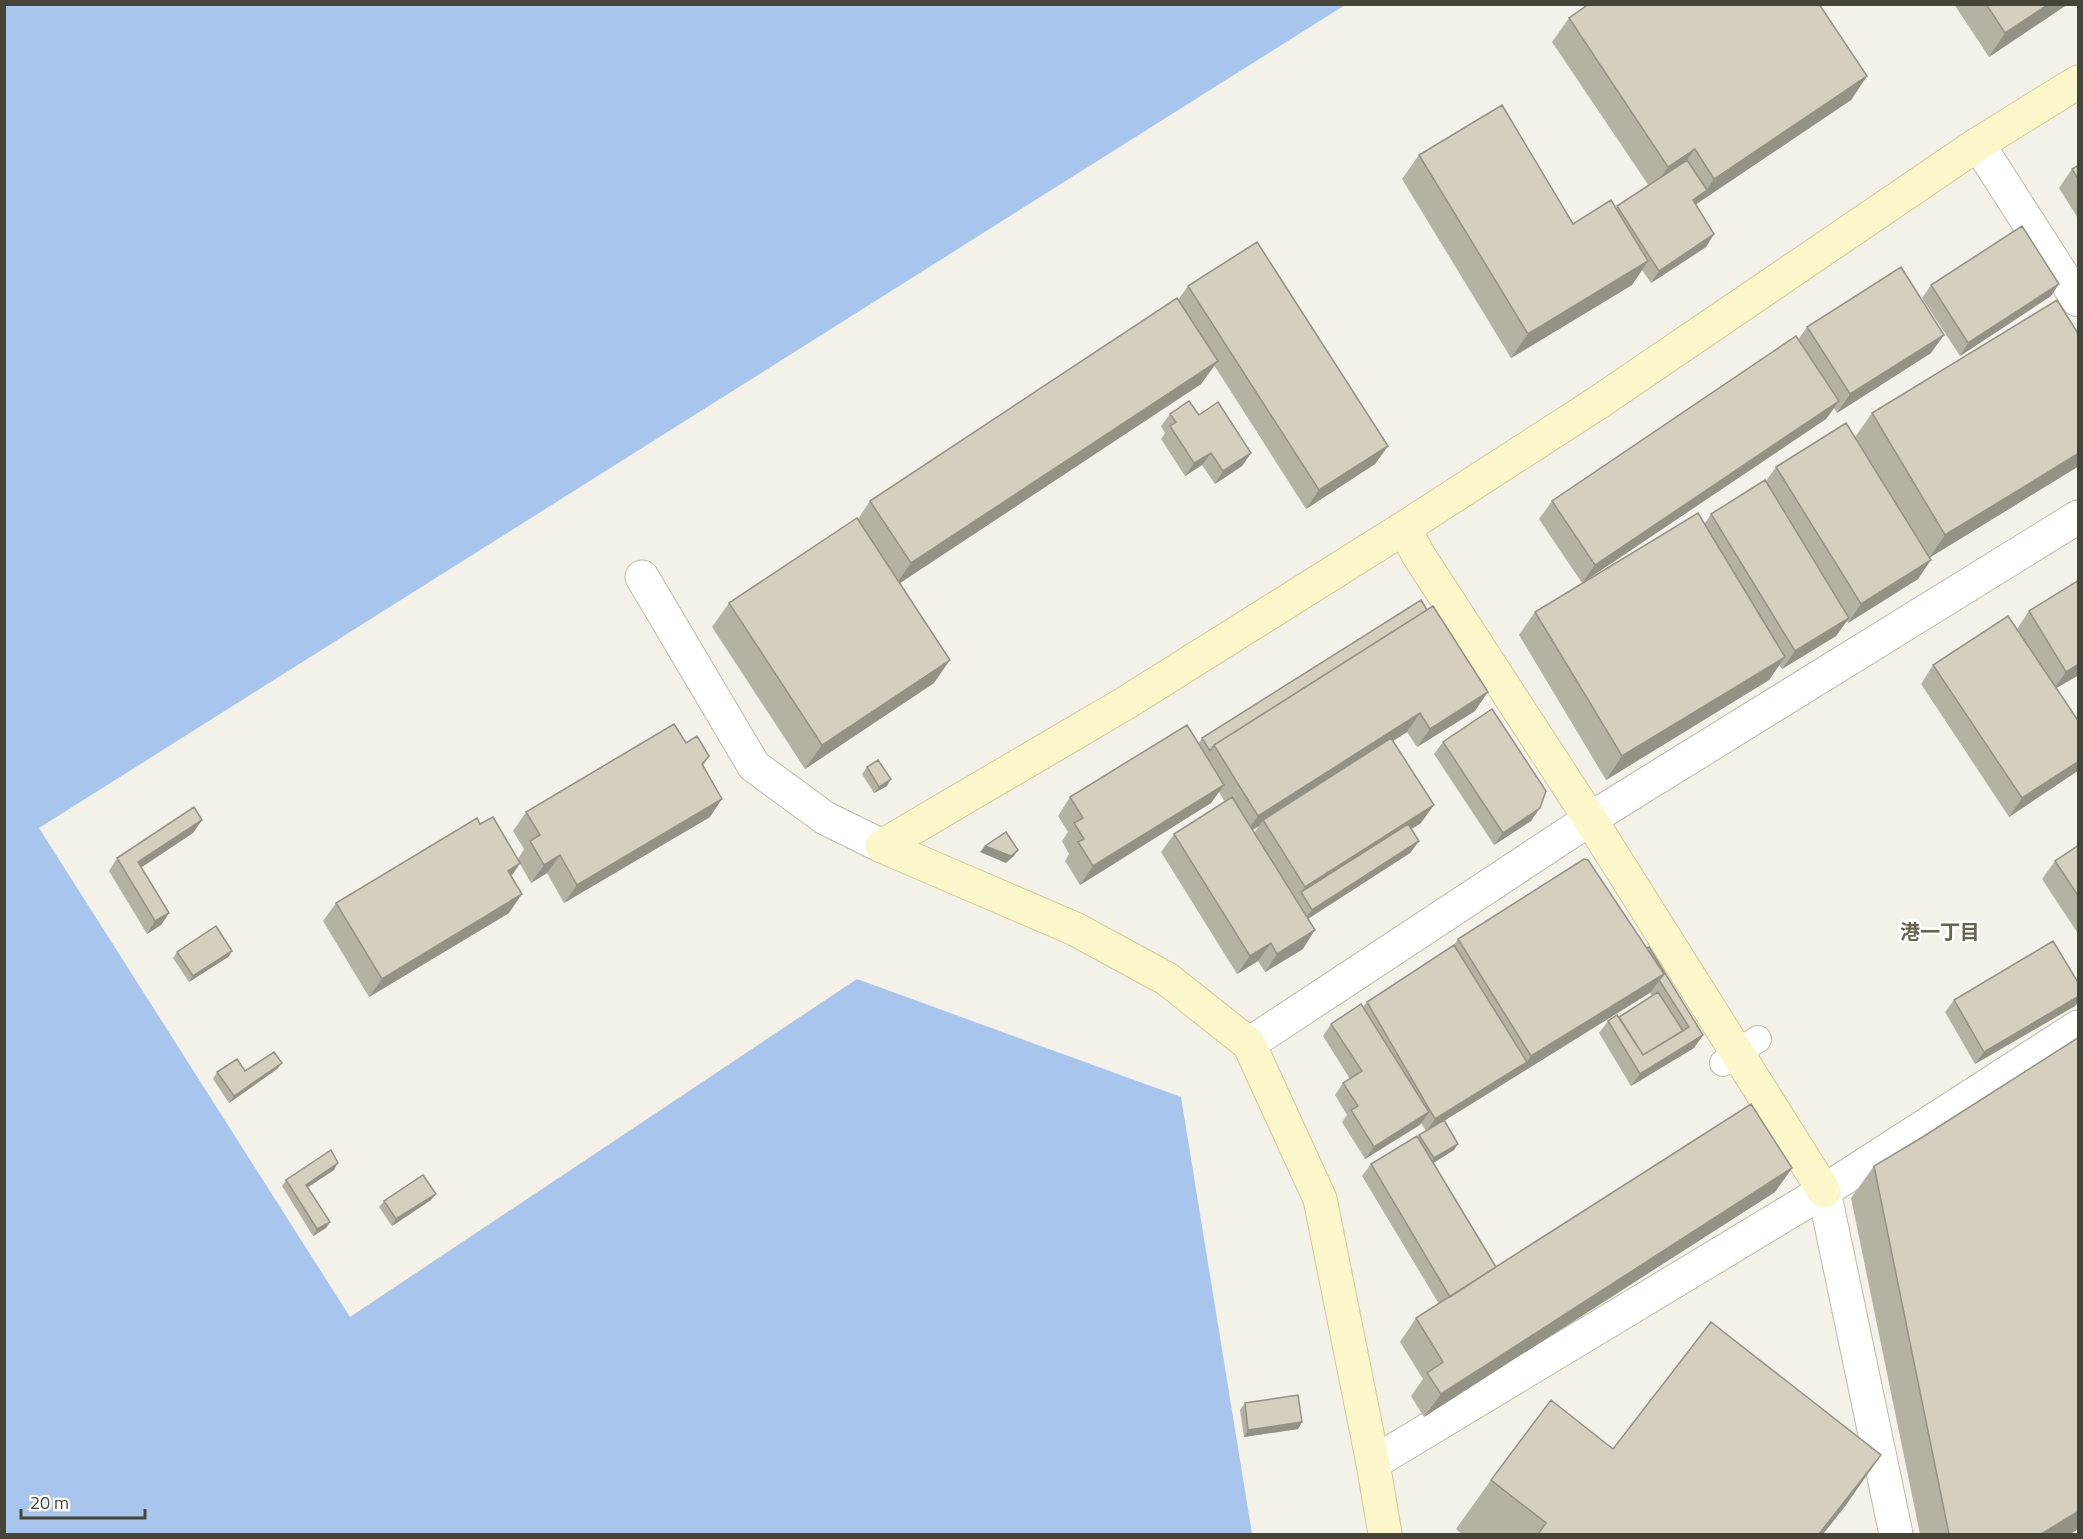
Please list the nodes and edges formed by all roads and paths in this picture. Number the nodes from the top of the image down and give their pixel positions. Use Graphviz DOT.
graph roads {
  1 [pos="2079,82"];
  2 [pos="1978,144"];
  3 [pos="2079,300"];
  4 [pos="2079,517"];
  5 [pos="1404,528"];
  6 [pos="642,577"];
  7 [pos="1590,819"];
  8 [pos="882,846"];
  9 [pos="2079,1027"];
  10 [pos="1248,1044"];
  11 [pos="1824,1191"];
  12 [pos="1373,1463"];
  13 [pos="1385,1534"];
  14 [pos="1896,1534"];
  1 -- 2 [label="street"];
  2 -- 3 [label="street"];
  2 -- 5 [label="street"];
  4 -- 7 [label="street"];
  5 -- 7 [label="street"];
  5 -- 8 [label="street"];
  6 -- 8 [label="street"];
  7 -- 10 [label="street"];
  7 -- 11 [label="street"];
  8 -- 10 [label="street"];
  9 -- 11 [label="street"];
  10 -- 12 [label="street"];
  11 -- 12 [label="street"];
  11 -- 14 [label="street"];
  12 -- 13 [label="street"];
}
